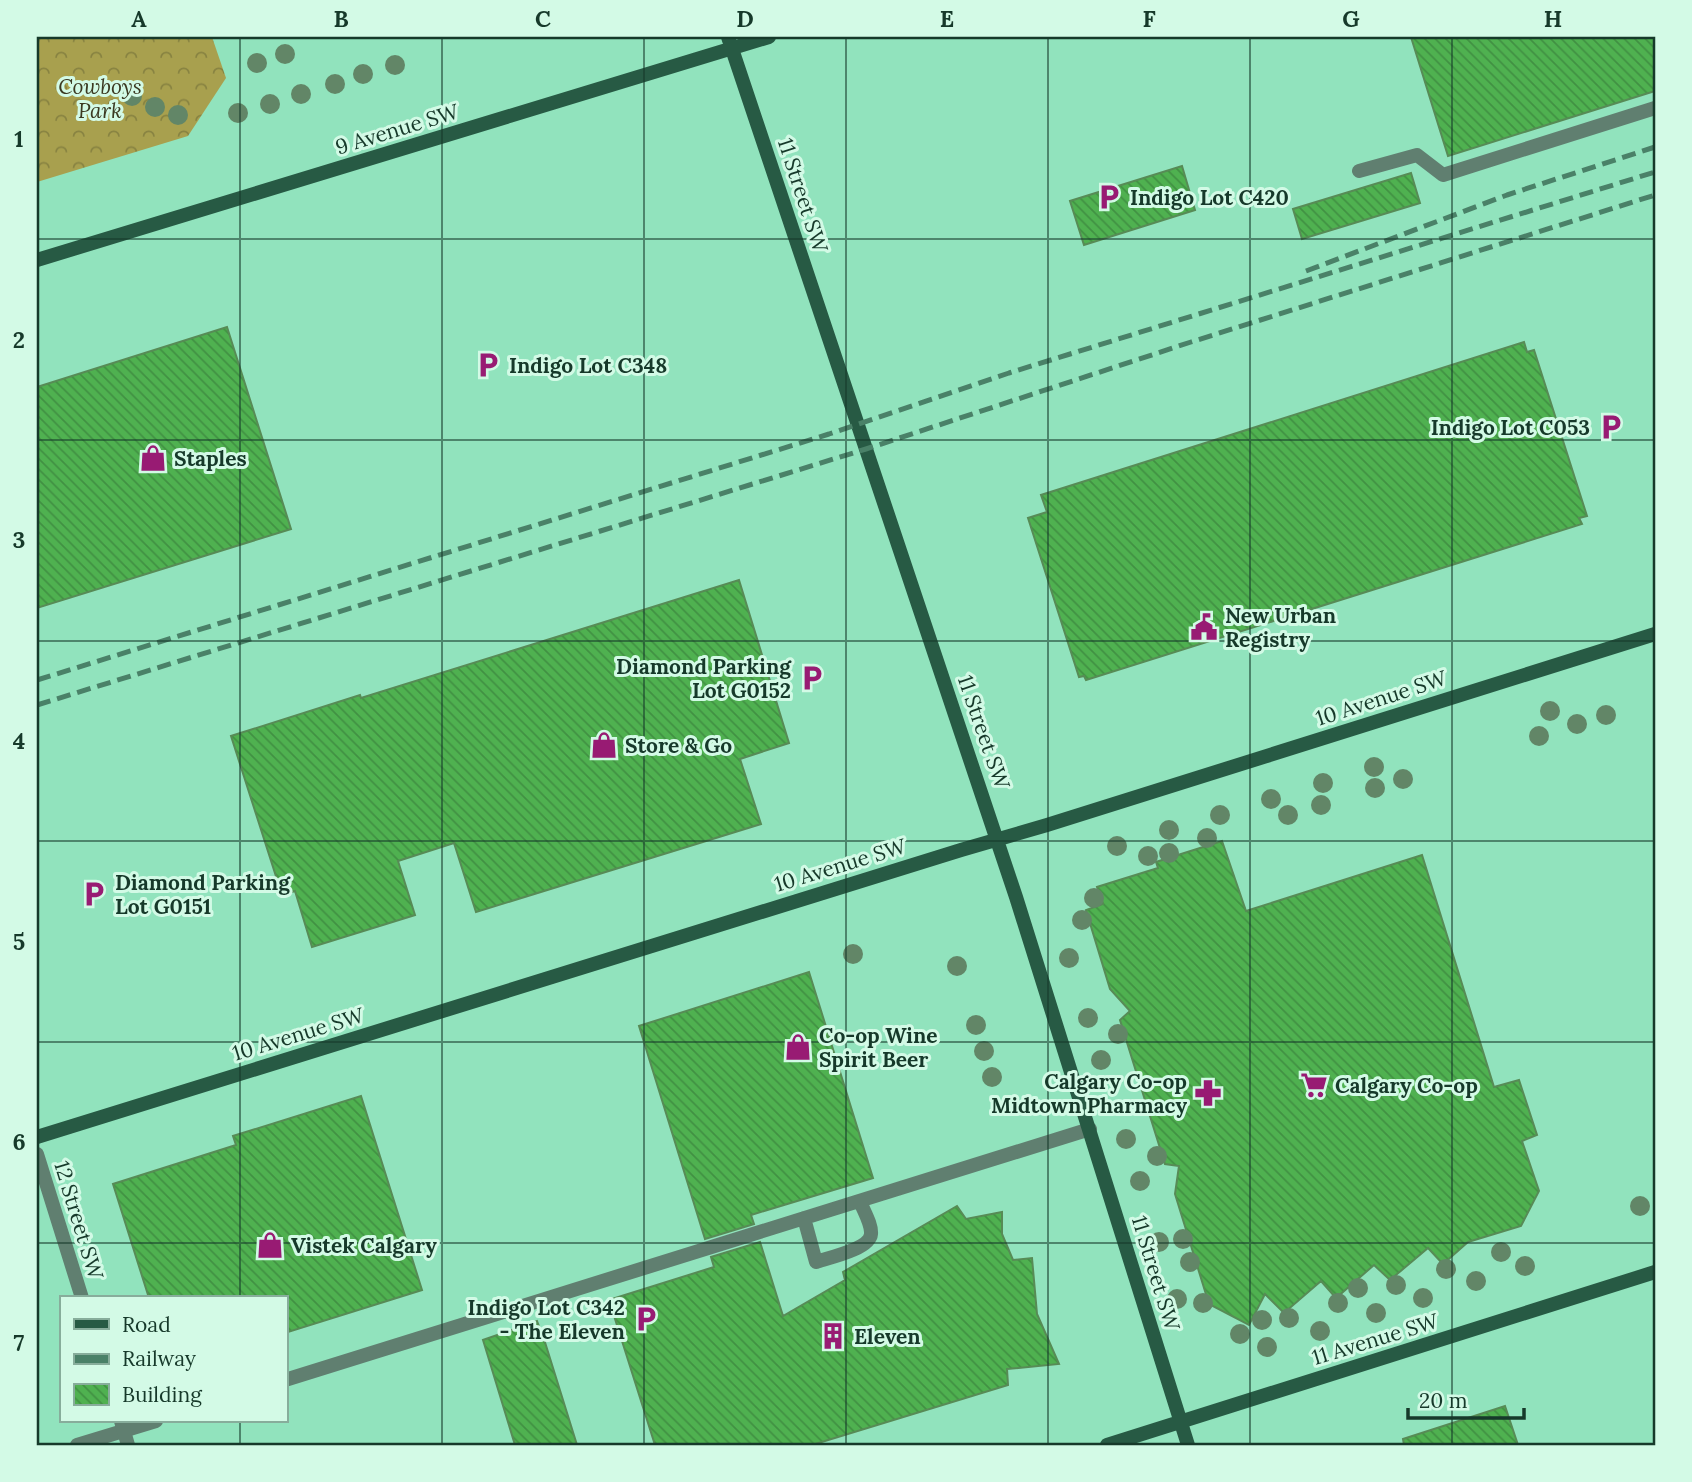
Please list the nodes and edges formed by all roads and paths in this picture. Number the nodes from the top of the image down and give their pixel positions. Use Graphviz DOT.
graph roads {
  1 [pos="769,37"];
  2 [pos="730,43"];
  3 [pos="1655,108"];
  4 [pos="1359,171"];
  5 [pos="37,260"];
  6 [pos="1655,634"];
  7 [pos="997,839"];
  8 [pos="1090,1129"];
  9 [pos="37,1137"];
  10 [pos="37,1154"];
  11 [pos="860,1201"];
  12 [pos="804,1218"];
  13 [pos="1655,1272"];
  14 [pos="81,1296"];
  15 [pos="287,1379"];
  16 [pos="153,1422"];
  17 [pos="1180,1422"];
  18 [pos="124,1432"];
  19 [pos="77,1445"];
  20 [pos="1107,1445"];
  21 [pos="1188,1445"];
  1 -- 2 [label="street, 9 Avenue SW"];
  2 -- 5 [label="street, 9 Avenue SW"];
  2 -- 7 [label="street, 11 Street SW"];
  3 -- 4 [label="street"];
  6 -- 7 [label="street, 10 Avenue SW"];
  7 -- 8 [label="street, 11 Street SW"];
  7 -- 9 [label="street, 10 Avenue SW"];
  8 -- 11 [label="street"];
  8 -- 17 [label="street, 11 Street SW"];
  10 -- 14 [label="street, 12 Street SW"];
  11 -- 12 [label="street"];
  11 -- 12 [label="street"];
  12 -- 15 [label="street"];
  13 -- 17 [label="street, 11 Avenue SW"];
  16 -- 18 [label="street"];
  17 -- 20 [label="street, 11 Avenue SW"];
  17 -- 21 [label="street, 11 Street SW"];
  18 -- 19 [label="street"];
}
